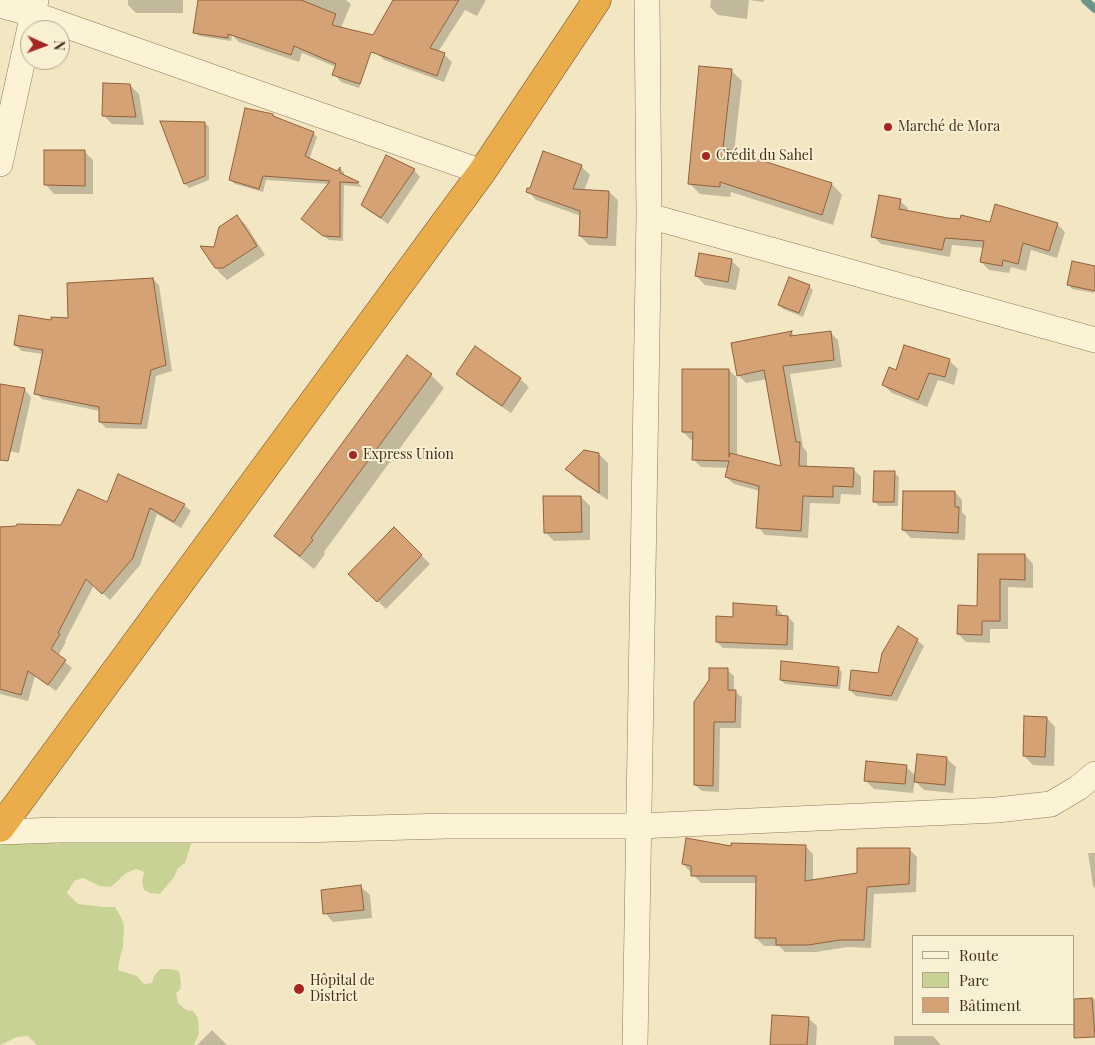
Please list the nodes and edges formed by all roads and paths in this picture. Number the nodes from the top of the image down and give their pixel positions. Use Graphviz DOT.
graph roads {
  1 [pos="597,0"];
  2 [pos="647,0"];
  3 [pos="0,5"];
  4 [pos="34,7"];
  5 [pos="0,164"];
  6 [pos="482,172"];
  7 [pos="649,216"];
  8 [pos="1095,340"];
  9 [pos="1095,774"];
  10 [pos="639,826"];
  11 [pos="0,828"];
  12 [pos="0,832"];
  13 [pos="635,1045"];
  1 -- 6 [label="highway"];
  2 -- 7 [label="street"];
  3 -- 4 [label="street"];
  4 -- 5 [label="street"];
  4 -- 6 [label="street"];
  6 -- 11 [label="highway"];
  7 -- 8 [label="street"];
  7 -- 10 [label="street"];
  9 -- 10 [label="street"];
  10 -- 12 [label="street"];
  10 -- 13 [label="street"];
}
